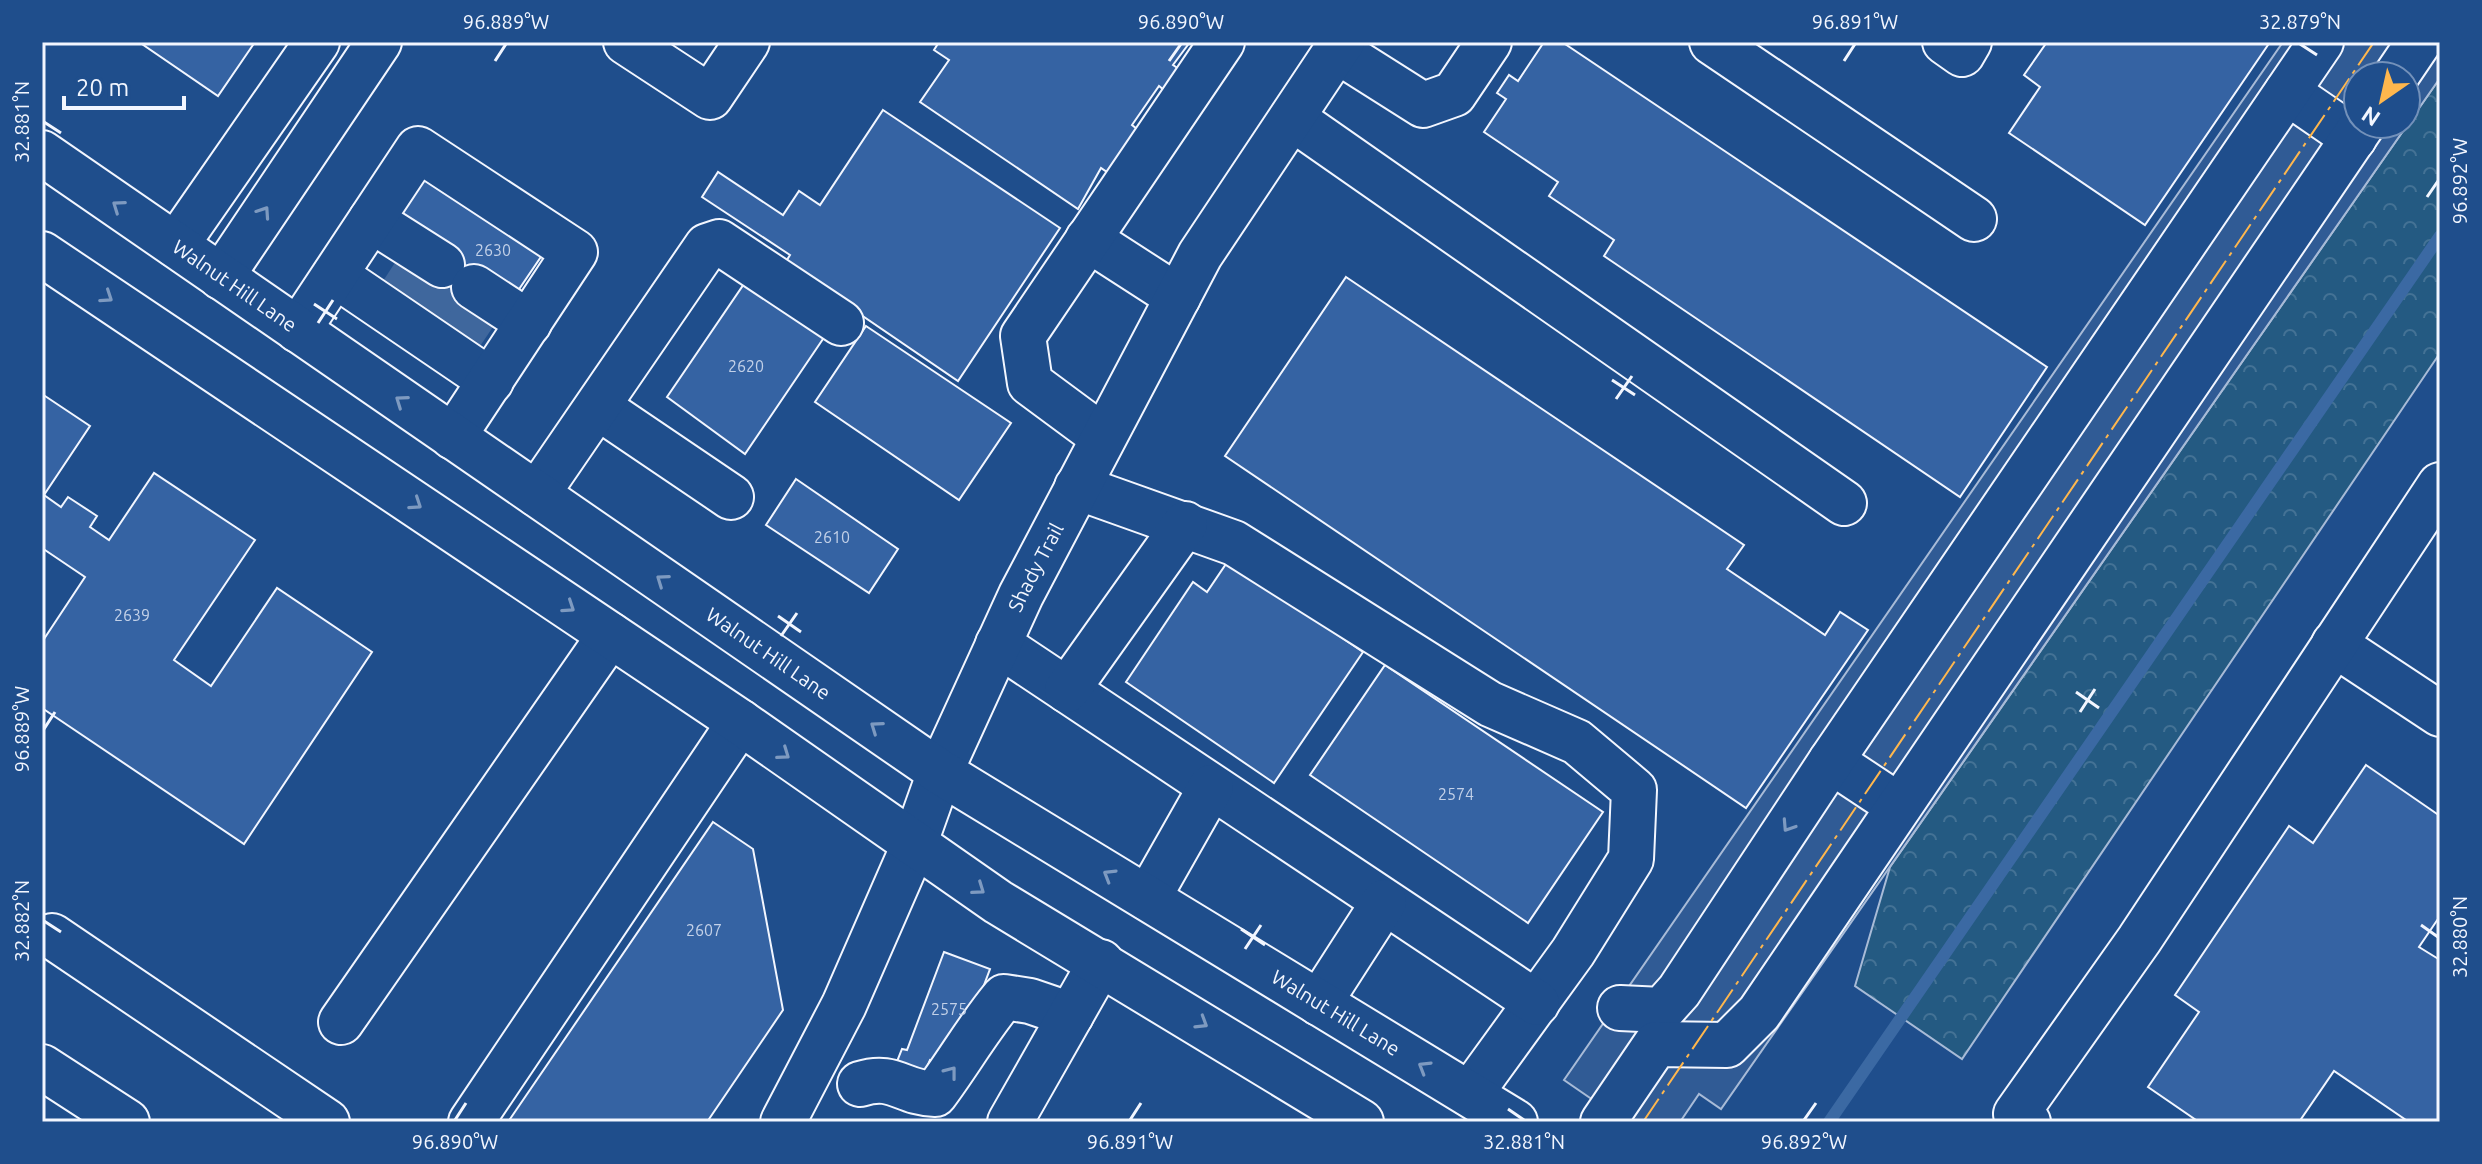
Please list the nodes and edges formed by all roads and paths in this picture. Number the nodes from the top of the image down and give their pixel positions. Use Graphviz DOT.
graph roads {
  1 [pos="317,42"];
  2 [pos="379,42"];
  3 [pos="626,42"];
  4 [pos="747,42"];
  5 [pos="1222,42"];
  6 [pos="1489,42"];
  7 [pos="1712,42"];
  8 [pos="1945,42"];
  9 [pos="1969,42"];
  10 [pos="2321,42"];
  11 [pos="2419,42"];
  12 [pos="1339,46"];
  13 [pos="2407,60"];
  14 [pos="2287,92"];
  15 [pos="1292,118"];
  16 [pos="2342,122"];
  17 [pos="2352,140"];
  18 [pos="42,153"];
  19 [pos="1974,219"];
  20 [pos="371,220"];
  21 [pos="1088,239"];
  22 [pos="176,245"];
  23 [pos="42,254"];
  24 [pos="335,275"];
  25 [pos="221,277"];
  26 [pos="1178,297"];
  27 [pos="529,323"];
  28 [pos="841,323"];
  29 [pos="298,330"];
  30 [pos="491,381"];
  31 [pos="598,407"];
  32 [pos="453,437"];
  33 [pos="1103,437"];
  34 [pos="2440,485"];
  35 [pos="1077,487"];
  36 [pos="537,494"];
  37 [pos="731,497"];
  38 [pos="1844,503"];
  39 [pos="1185,524"];
  40 [pos="610,635"];
  41 [pos="998,644"];
  42 [pos="2334,644"];
  43 [pos="1067,690"];
  44 [pos="2440,714"];
  45 [pos="740,722"];
  46 [pos="1831,761"];
  47 [pos="940,772"];
  48 [pos="1211,787"];
  49 [pos="1899,806"];
  50 [pos="914,845"];
  51 [pos="1148,898"];
  52 [pos="1384,902"];
  53 [pos="45,939"];
  54 [pos="1101,962"];
  55 [pos="1548,987"];
  56 [pos="1319,1003"];
  57 [pos="1620,1008"];
  58 [pos="1071,1015"];
  59 [pos="341,1022"];
  60 [pos="1656,1044"];
  61 [pos="813,1064"];
  62 [pos="42,1067"];
  63 [pos="860,1084"];
  64 [pos="1470,1094"];
  65 [pos="1349,1119"];
  66 [pos="127,1122"];
  67 [pos="327,1122"];
  68 [pos="471,1122"];
  69 [pos="783,1122"];
  70 [pos="921,1122"];
  71 [pos="1010,1122"];
  72 [pos="1515,1122"];
  73 [pos="1603,1122"];
  74 [pos="2028,1122"];
  1 -- 22 [label="main road"];
  25 -- 2 [label="main road, one-way"];
  3 -- 4 [label="main road"];
  5 -- 21 [label="main road"];
  6 -- 12 [label="main road"];
  7 -- 19 [label="main road"];
  8 -- 9 [label="main road"];
  10 -- 14 [label="main road"];
  11 -- 13 [label="main road"];
  12 -- 15 [label="main road, Shady Trail"];
  14 -- 16 [label="main road"];
  14 -- 46 [label="main road"];
  15 -- 26 [label="main road, Shady Trail"];
  15 -- 38 [label="main road"];
  17 -- 49 [label="main road"];
  22 -- 18 [label="main road, Walnut Hill Lane, one-way"];
  20 -- 24 [label="main road"];
  20 -- 27 [label="main road"];
  20 -- 27 [label="main road"];
  21 -- 26 [label="main road"];
  21 -- 33 [label="main road"];
  22 -- 25 [label="main road, Walnut Hill Lane"];
  23 -- 40 [label="main road, one-way"];
  24 -- 29 [label="main road"];
  24 -- 30 [label="main road"];
  25 -- 29 [label="main road, Walnut Hill Lane"];
  26 -- 33 [label="main road, Shady Trail"];
  27 -- 30 [label="main road"];
  28 -- 31 [label="main road"];
  32 -- 29 [label="main road, Walnut Hill Lane, one-way"];
  30 -- 32 [label="main road"];
  31 -- 36 [label="main road"];
  31 -- 37 [label="main road"];
  32 -- 36 [label="main road, Walnut Hill Lane"];
  33 -- 35 [label="main road, Shady Trail"];
  34 -- 42 [label="main road"];
  35 -- 39 [label="main road"];
  35 -- 41 [label="main road, Shady Trail"];
  47 -- 36 [label="main road, Walnut Hill Lane, one-way"];
  39 -- 43 [label="main road"];
  39 -- 55 [label="main road"];
  40 -- 45 [label="main road"];
  40 -- 59 [label="main road"];
  41 -- 43 [label="main road"];
  41 -- 47 [label="main road, Shady Trail"];
  42 -- 44 [label="main road"];
  42 -- 74 [label="main road"];
  43 -- 48 [label="main road"];
  45 -- 50 [label="main road, one-way"];
  45 -- 68 [label="main road"];
  46 -- 49 [label="main road"];
  46 -- 57 [label="main road, one-way"];
  47 -- 50 [label="main road, Shady Trail"];
  51 -- 47 [label="main road, Walnut Hill Lane, one-way"];
  48 -- 51 [label="main road"];
  48 -- 52 [label="main road"];
  49 -- 60 [label="main road"];
  50 -- 54 [label="main road, one-way"];
  50 -- 61 [label="main road, Shady Trail"];
  51 -- 56 [label="main road, Walnut Hill Lane"];
  52 -- 55 [label="main road"];
  52 -- 56 [label="main road"];
  53 -- 67 [label="main road"];
  54 -- 58 [label="main road"];
  54 -- 65 [label="main road, one-way"];
  55 -- 57 [label="main road"];
  55 -- 64 [label="main road"];
  64 -- 56 [label="main road, Walnut Hill Lane, one-way"];
  57 -- 60 [label="main road"];
  63 -- 58 [label="main road, one-way"];
  58 -- 71 [label="main road"];
  60 -- 73 [label="main road"];
  61 -- 63 [label="main road"];
  61 -- 69 [label="main road, Shady Trail"];
  62 -- 66 [label="main road"];
  63 -- 70 [label="main road"];
  64 -- 72 [label="main road, Walnut Hill Lane"];
}
